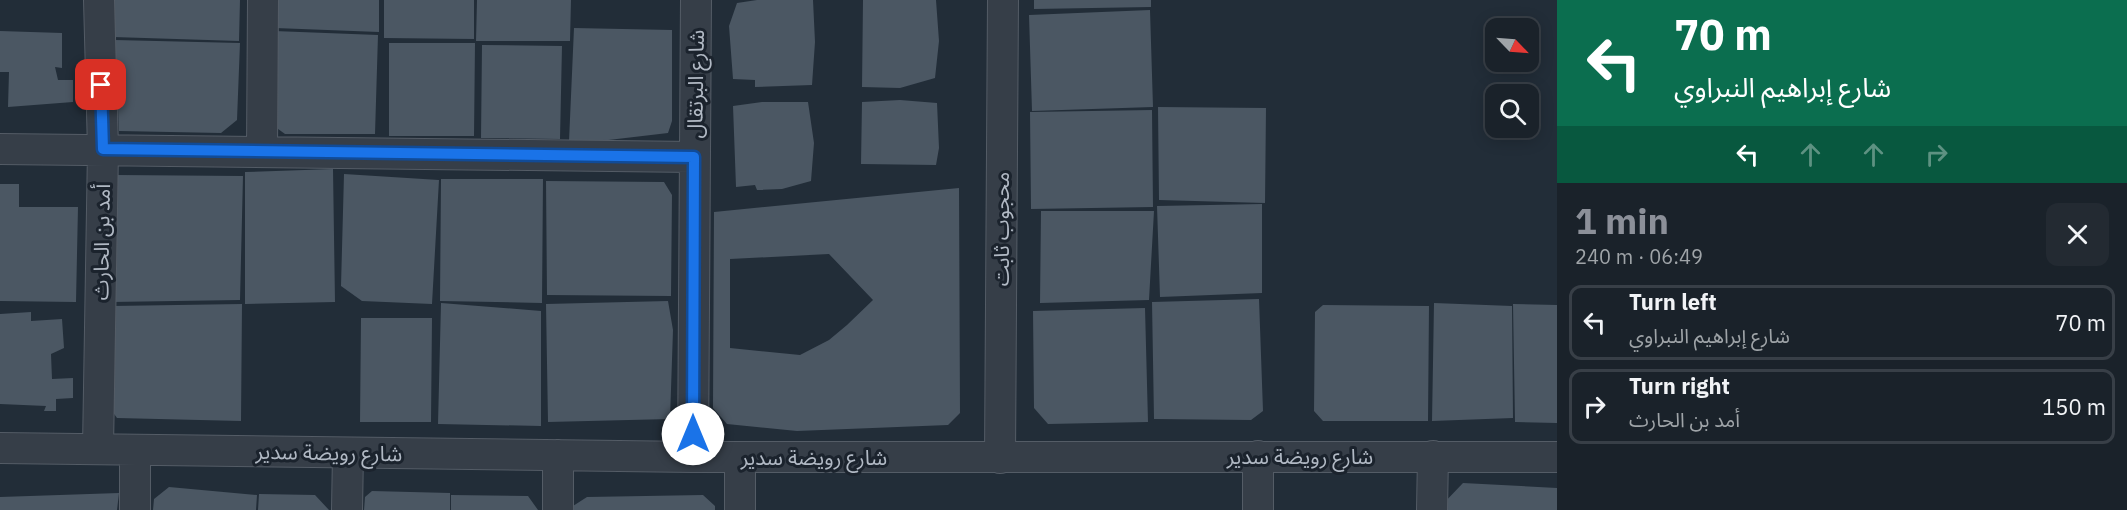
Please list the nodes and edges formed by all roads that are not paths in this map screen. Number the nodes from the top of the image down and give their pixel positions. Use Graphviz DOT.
graph roads {
  1 [pos="99,0"];
  2 [pos="263,0"];
  3 [pos="696,0"];
  4 [pos="1003,0"];
  5 [pos="0,149"];
  6 [pos="103,149"];
  7 [pos="262,151"];
  8 [pos="694,157"];
  9 [pos="0,448"];
  10 [pos="98,448"];
  11 [pos="135,450"];
  12 [pos="348,453"];
  13 [pos="558,455"];
  14 [pos="1258,456"];
  15 [pos="1432,456"];
  16 [pos="693,457"];
  17 [pos="740,457"];
  18 [pos="1557,457"];
  19 [pos="1000,458"];
  20 [pos="135,510"];
  21 [pos="347,510"];
  22 [pos="558,510"];
  23 [pos="740,510"];
  24 [pos="1258,510"];
  25 [pos="1432,510"];
  1 -- 6 [label="street, أمد بن الحارث"];
  2 -- 7 [label="street"];
  3 -- 8 [label="street, شارع البرتقال"];
  4 -- 19 [label="street, محجوب ثابت"];
  5 -- 6 [label="street"];
  6 -- 7 [label="street"];
  6 -- 10 [label="street, أمد بن الحارث"];
  7 -- 8 [label="street"];
  8 -- 16 [label="street, شارع البرتقال"];
  9 -- 10 [label="street, شارع رويضة سدير"];
  10 -- 11 [label="street, شارع رويضة سدير"];
  11 -- 12 [label="street, شارع رويضة سدير"];
  11 -- 20 [label="street"];
  12 -- 13 [label="street, شارع رويضة سدير"];
  12 -- 21 [label="street"];
  13 -- 16 [label="street, شارع رويضة سدير"];
  13 -- 22 [label="street"];
  14 -- 15 [label="street, شارع رويضة سدير"];
  14 -- 19 [label="street, شارع رويضة سدير"];
  14 -- 24 [label="street"];
  15 -- 18 [label="street, شارع رويضة سدير"];
  15 -- 25 [label="street"];
  16 -- 17 [label="street, شارع رويضة سدير"];
  17 -- 19 [label="street, شارع رويضة سدير"];
  17 -- 23 [label="street"];
}
